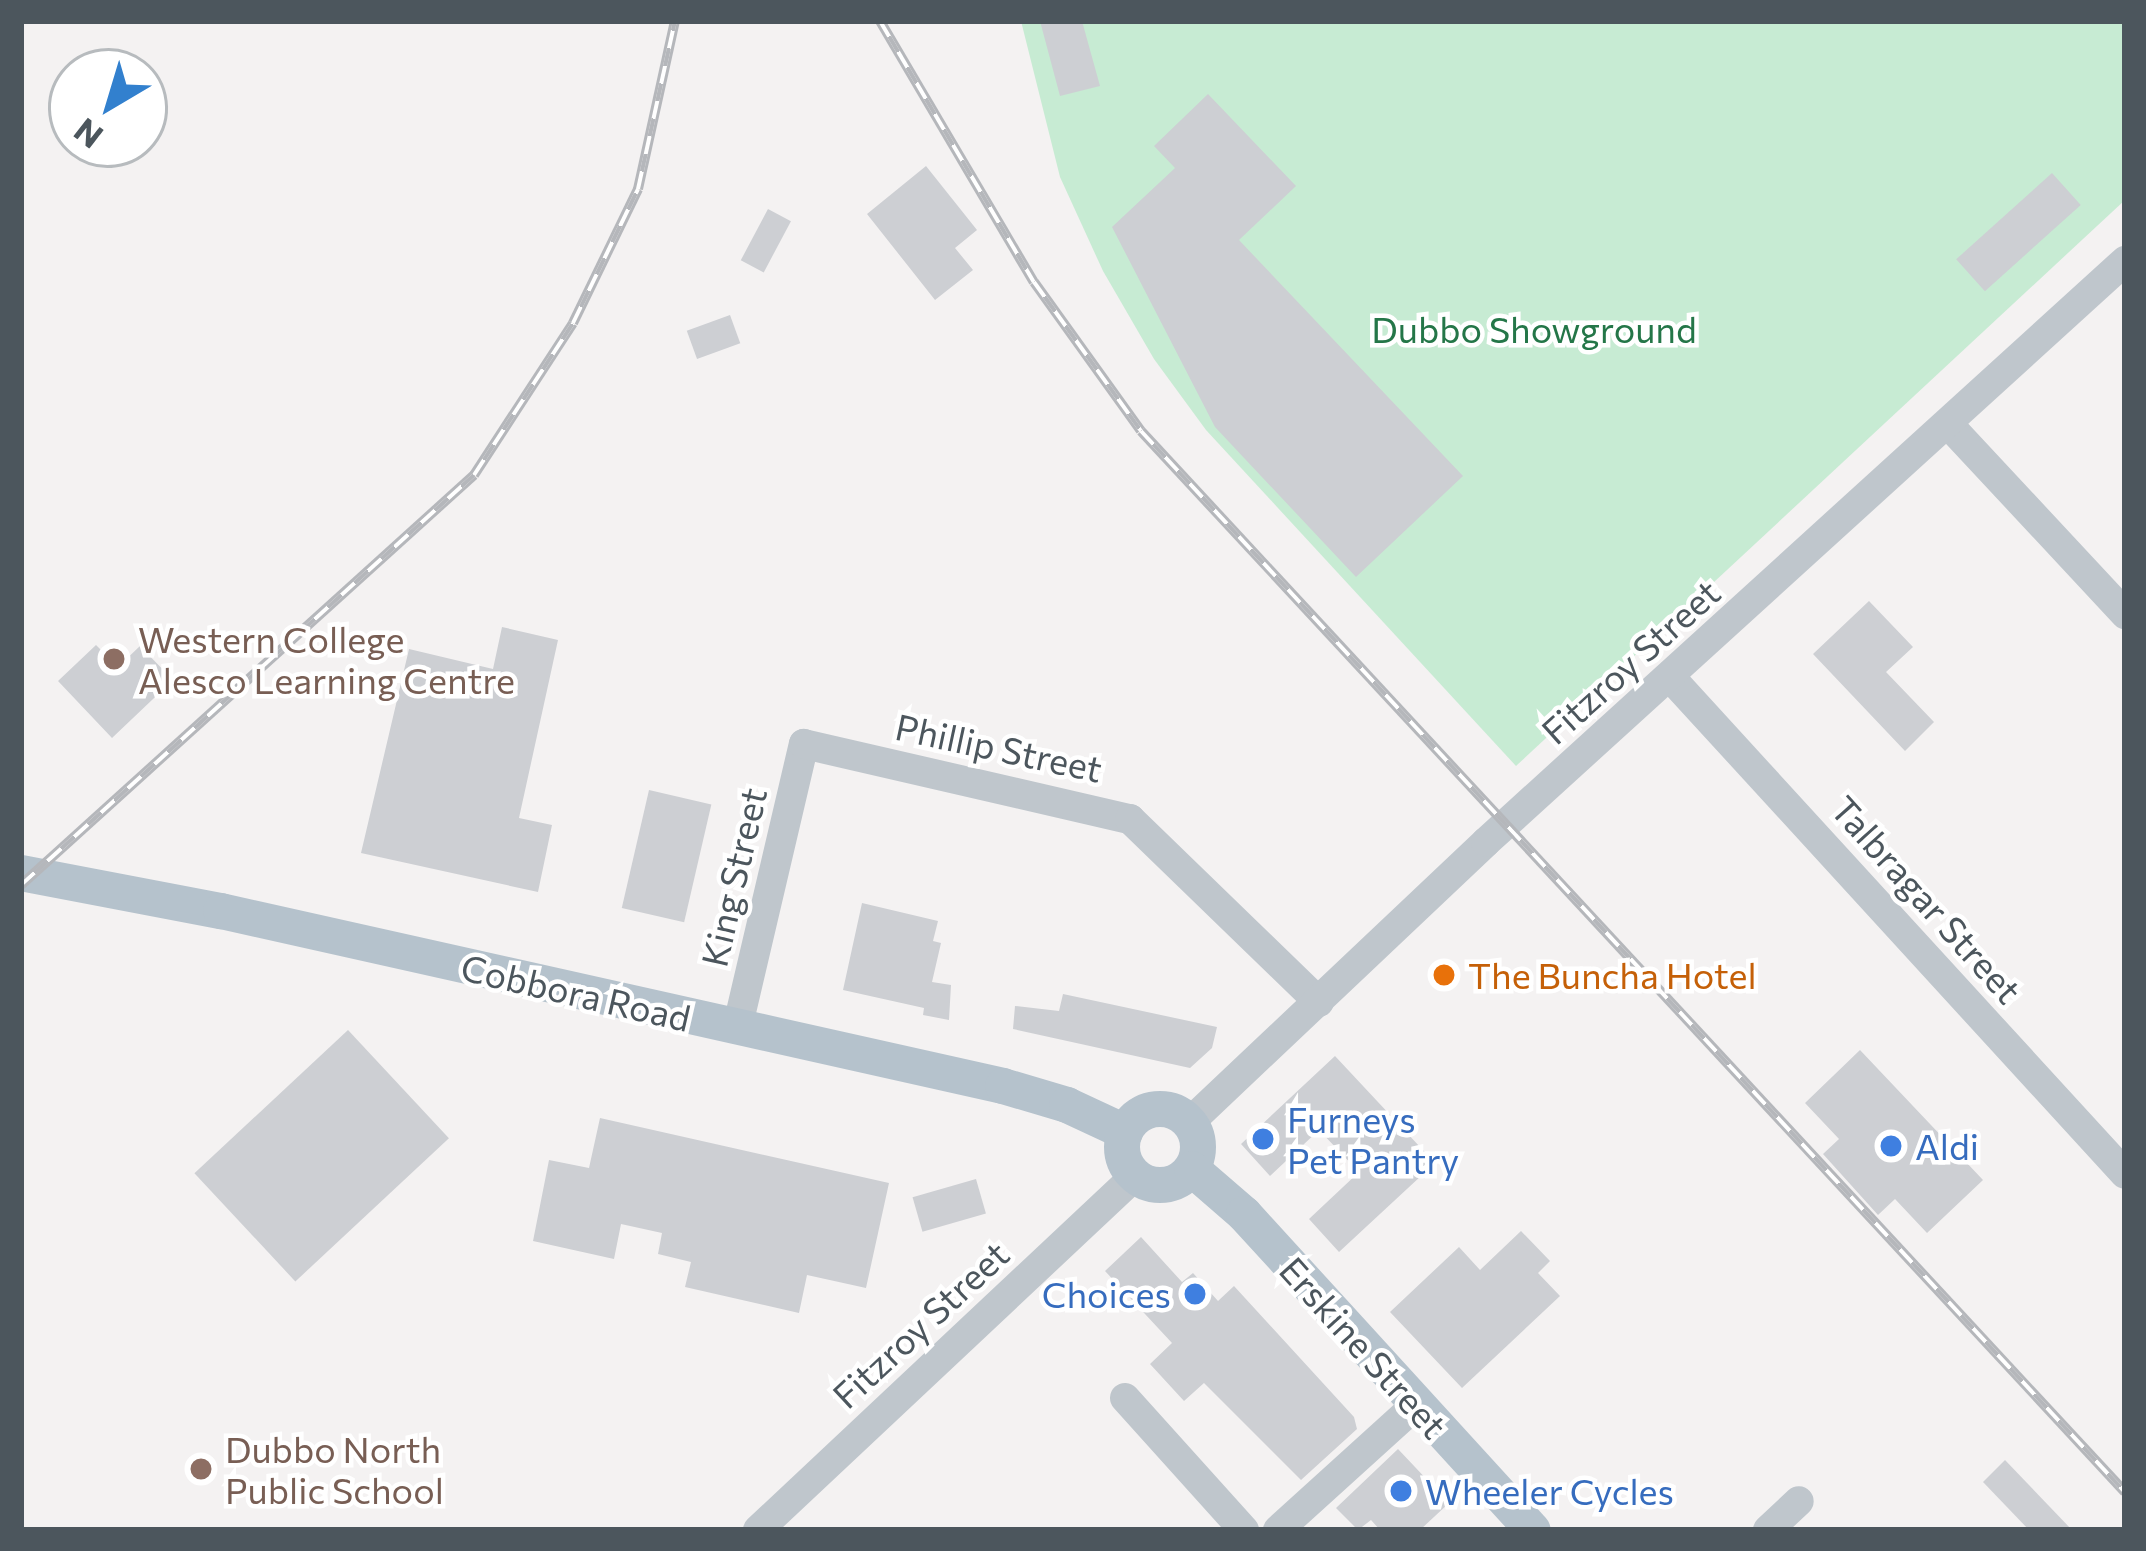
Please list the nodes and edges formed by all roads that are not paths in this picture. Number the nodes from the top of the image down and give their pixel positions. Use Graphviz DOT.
graph roads {
  1 [pos="2125,261"];
  2 [pos="1948,424"];
  3 [pos="2125,614"];
  4 [pos="1671,678"];
  5 [pos="804,744"];
  6 [pos="21,873"];
  7 [pos="1319,1002"];
  8 [pos="737,1029"];
  9 [pos="1190,1122"];
  10 [pos="1125,1132"];
  11 [pos="1192,1169"];
  12 [pos="2125,1174"];
  13 [pos="1135,1176"];
  14 [pos="1124,1398"];
  15 [pos="1416,1405"];
  16 [pos="1799,1501"];
  17 [pos="758,1530"];
  18 [pos="1244,1530"];
  19 [pos="1278,1530"];
  20 [pos="1532,1530"];
  21 [pos="1768,1530"];
  1 -- 2 [label="street, Fitzroy Street"];
  2 -- 3 [label="street"];
  2 -- 4 [label="street, Fitzroy Street"];
  4 -- 7 [label="street, Fitzroy Street"];
  4 -- 12 [label="street, Talbragar Street"];
  5 -- 7 [label="street, Phillip Street"];
  5 -- 8 [label="street, King Street"];
  6 -- 8 [label="main road, Cobbora Road"];
  7 -- 9 [label="street, Fitzroy Street"];
  8 -- 10 [label="main road, Cobbora Road"];
  9 -- 10 [label="main road"];
  9 -- 11 [label="main road"];
  10 -- 13 [label="main road"];
  11 -- 13 [label="main road"];
  11 -- 15 [label="main road, Erskine Street"];
  13 -- 17 [label="street, Fitzroy Street"];
  14 -- 18 [label="street"];
  15 -- 19 [label="street"];
  15 -- 20 [label="main road, Erskine Street"];
  16 -- 21 [label="street"];
}
